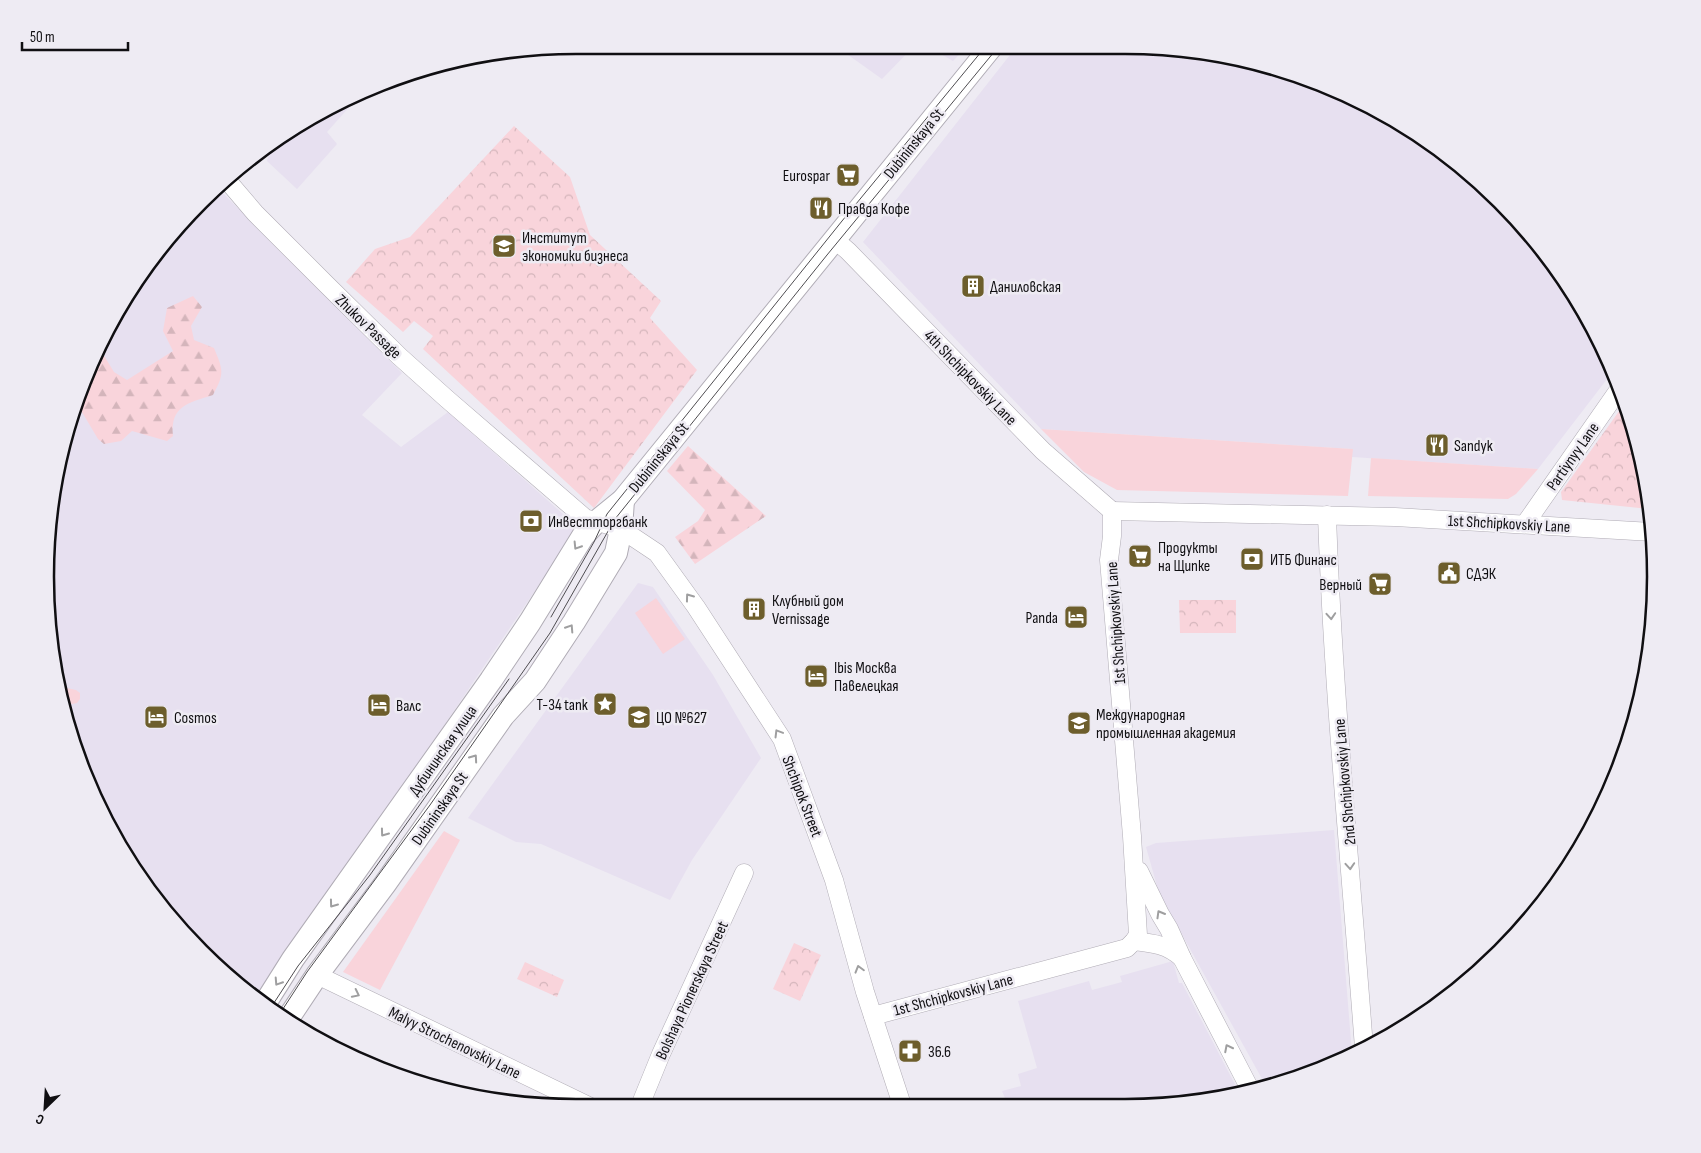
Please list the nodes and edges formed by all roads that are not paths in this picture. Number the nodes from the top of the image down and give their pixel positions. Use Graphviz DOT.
graph roads {
  1 [pos="985,54"];
  2 [pos="230,185"];
  3 [pos="834,239"];
  4 [pos="1615,395"];
  5 [pos="623,500"];
  6 [pos="1112,511"];
  7 [pos="1327,515"];
  8 [pos="591,520"];
  9 [pos="1525,524"];
  10 [pos="621,530"];
  11 [pos="1645,532"];
  12 [pos="1134,856"];
  13 [pos="744,873"];
  14 [pos="1134,941"];
  15 [pos="1182,958"];
  16 [pos="317,975"];
  17 [pos="268,998"];
  18 [pos="291,1014"];
  19 [pos="874,1016"];
  20 [pos="1363,1041"];
  21 [pos="1247,1084"];
  22 [pos="575,1099"];
  23 [pos="642,1099"];
  24 [pos="900,1099"];
  1 -- 3 [label="main road, Dubininskaya St"];
  2 -- 8 [label="street"];
  3 -- 5 [label="main road, Dubininskaya St"];
  3 -- 6 [label="street, 4th Shchipkovskiy Lane"];
  4 -- 9 [label="street, Partiynyy Lane"];
  5 -- 8 [label="main road, Дубининская улица"];
  5 -- 10 [label="main road, Dubininskaya St"];
  6 -- 7 [label="street, 1st Shchipkovskiy Lane"];
  6 -- 12 [label="street, 1st Shchipkovskiy Lane"];
  7 -- 9 [label="street, 1st Shchipkovskiy Lane"];
  7 -- 20 [label="street, 2nd Shchipkovskiy Lane, one-way"];
  8 -- 10 [label="street, Shchipok Street"];
  8 -- 17 [label="main road, Дубининская улица, one-way"];
  9 -- 11 [label="street, 1st Shchipkovskiy Lane"];
  16 -- 10 [label="main road, Dubininskaya St, one-way"];
  19 -- 10 [label="street, Shchipok Street, one-way"];
  12 -- 14 [label="street, 1st Shchipkovskiy Lane"];
  15 -- 12 [label="street, one-way"];
  13 -- 23 [label="street, Bolshaya Pionerskaya Street"];
  14 -- 15 [label="street"];
  14 -- 19 [label="street, 1st Shchipkovskiy Lane"];
  21 -- 15 [label="street, one-way"];
  16 -- 18 [label="main road, Dubininskaya St"];
  16 -- 22 [label="street, Malyy Strochenovskiy Lane, one-way"];
  19 -- 24 [label="street, Shchipok Street"];
}
